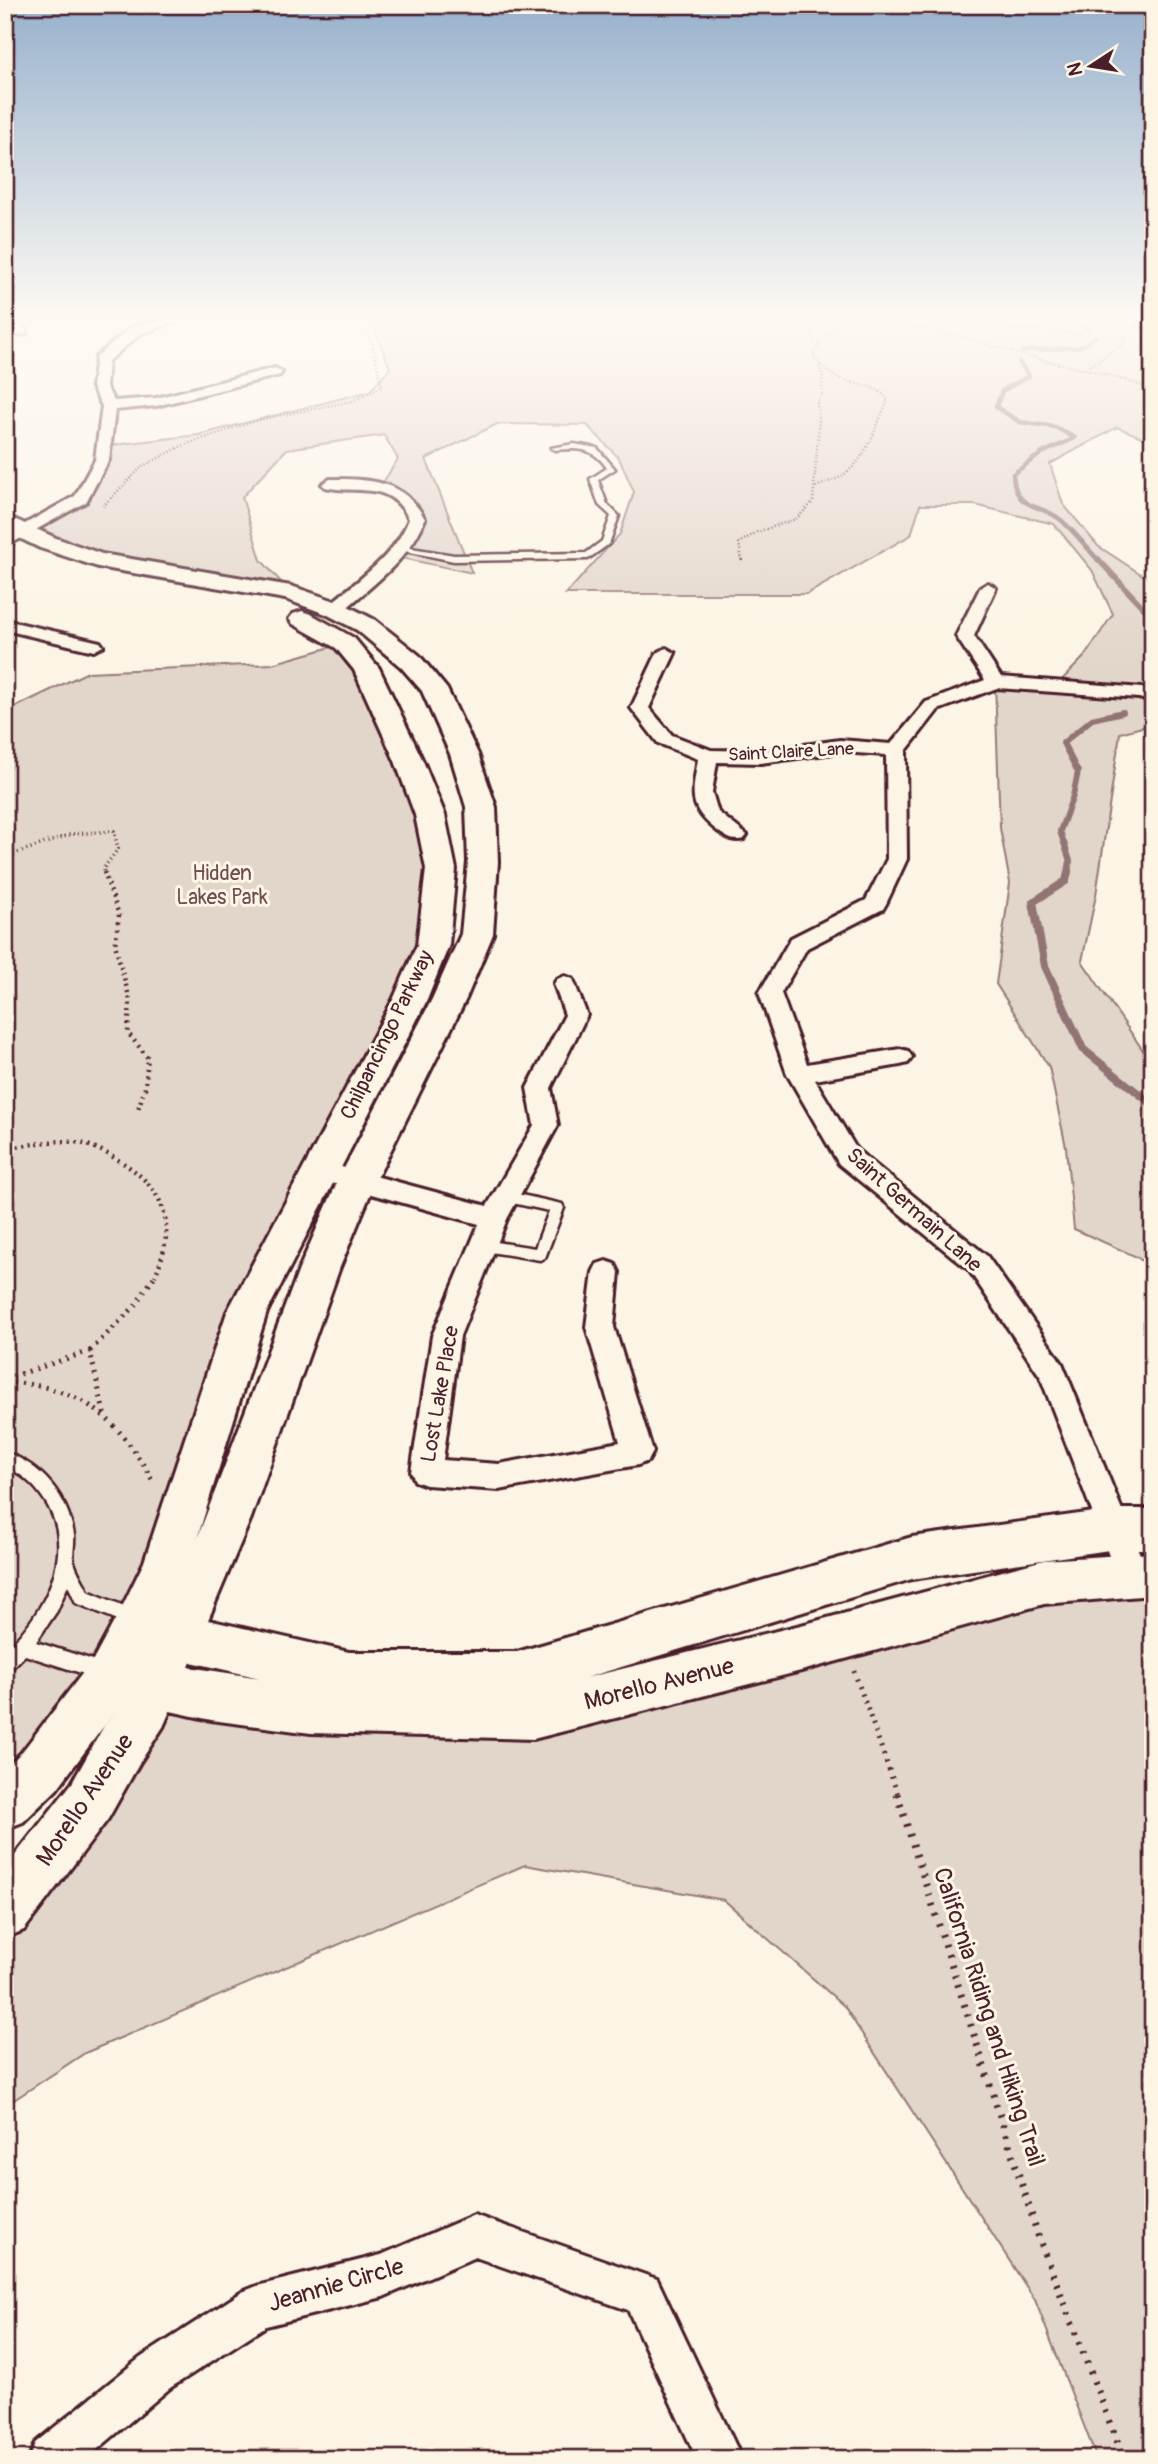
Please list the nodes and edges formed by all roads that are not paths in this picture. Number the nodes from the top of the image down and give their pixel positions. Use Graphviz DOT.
graph roads {
  1 [pos="106,433"];
  2 [pos="555,448"];
  3 [pos="330,484"];
  4 [pos="10,536"];
  5 [pos="399,549"];
  6 [pos="988,589"];
  7 [pos="335,609"];
  8 [pos="5,625"];
  9 [pos="24,629"];
  10 [pos="5,646"];
  11 [pos="94,646"];
  12 [pos="666,653"];
  13 [pos="995,682"];
  14 [pos="1153,697"];
  15 [pos="896,750"];
  16 [pos="708,756"];
  17 [pos="737,835"];
  18 [pos="565,984"];
  19 [pos="900,1057"];
  20 [pos="799,1074"];
  21 [pos="319,1170"];
  22 [pos="357,1180"];
  23 [pos="501,1208"];
  24 [pos="483,1246"];
  25 [pos="606,1272"];
  26 [pos="5,1459"];
  27 [pos="229,1518"];
  28 [pos="1134,1529"];
  29 [pos="66,1562"];
  30 [pos="1142,1574"];
  31 [pos="159,1629"];
  32 [pos="24,1646"];
  33 [pos="5,1663"];
  34 [pos="134,1679"];
  35 [pos="5,1804"];
  36 [pos="5,1911"];
  37 [pos="51,2459"];
  38 [pos="720,2459"];
  1 -- 4 [label="street"];
  2 -- 5 [label="lane"];
  3 -- 5 [label="street"];
  4 -- 7 [label="street, Chilpancingo Parkway"];
  4 -- 21 [label="street, Chilpancingo Parkway"];
  5 -- 7 [label="street"];
  6 -- 13 [label="street"];
  7 -- 22 [label="street, Chilpancingo Parkway"];
  8 -- 9 [label="street"];
  9 -- 10 [label="street"];
  9 -- 11 [label="street"];
  12 -- 16 [label="street, Saint Claire Lane"];
  13 -- 14 [label="street"];
  13 -- 15 [label="street"];
  15 -- 16 [label="street, Saint Claire Lane"];
  15 -- 20 [label="street, Saint Germain Lane"];
  16 -- 17 [label="street"];
  18 -- 23 [label="street, Lost Lake Place"];
  19 -- 20 [label="street"];
  20 -- 28 [label="street, Saint Germain Lane"];
  21 -- 22 [label="street"];
  21 -- 31 [label="street, Chilpancingo Parkway"];
  22 -- 23 [label="street"];
  22 -- 27 [label="street, Chilpancingo Parkway"];
  23 -- 24 [label="street, Lost Lake Place"];
  23 -- 24 [label="lane"];
  24 -- 25 [label="street, Lost Lake Place"];
  26 -- 29 [label="lane"];
  27 -- 31 [label="street, Morello Avenue"];
  28 -- 30 [label="street, Saint Germain Lane"];
  28 -- 31 [label="street, Morello Avenue"];
  29 -- 31 [label="lane"];
  29 -- 32 [label="lane"];
  30 -- 34 [label="street, Morello Avenue"];
  31 -- 34 [label="street, Morello Avenue"];
  32 -- 33 [label="lane"];
  32 -- 34 [label="lane"];
  34 -- 35 [label="street, Morello Avenue"];
  34 -- 36 [label="street, Morello Avenue"];
  37 -- 38 [label="street, Jeannie Circle"];
}
